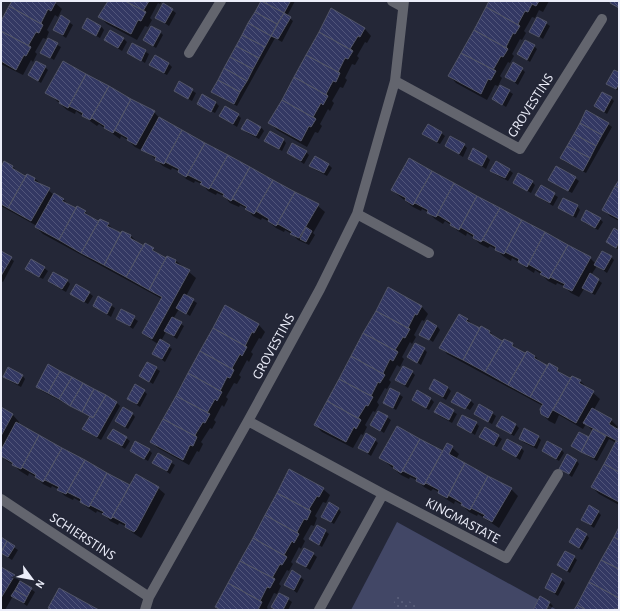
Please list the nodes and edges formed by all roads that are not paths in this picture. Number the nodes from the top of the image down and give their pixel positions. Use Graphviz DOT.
graph roads {
  1 [pos="221,1"];
  2 [pos="392,1"];
  3 [pos="404,4"];
  4 [pos="602,19"];
  5 [pos="189,53"];
  6 [pos="395,81"];
  7 [pos="357,214"];
  8 [pos="429,253"];
  9 [pos="248,421"];
  10 [pos="558,474"];
  11 [pos="383,494"];
  12 [pos="1,499"];
  13 [pos="149,597"];
  14 [pos="145,610"];
  15 [pos="319,610"];
  1 -- 5 [label="street"];
  2 -- 3 [label="street"];
  3 -- 6 [label="street, GROVESTINS"];
  4 -- 6 [label="street, GROVESTINS"];
  6 -- 7 [label="street, GROVESTINS"];
  7 -- 8 [label="street"];
  7 -- 9 [label="street, GROVESTINS"];
  9 -- 11 [label="street, KINGMASTATE"];
  9 -- 13 [label="street, GROVESTINS"];
  10 -- 11 [label="street, KINGMASTATE"];
  11 -- 15 [label="street"];
  12 -- 13 [label="street, SCHIERSTINS"];
  13 -- 14 [label="street, GROVESTINS"];
}
